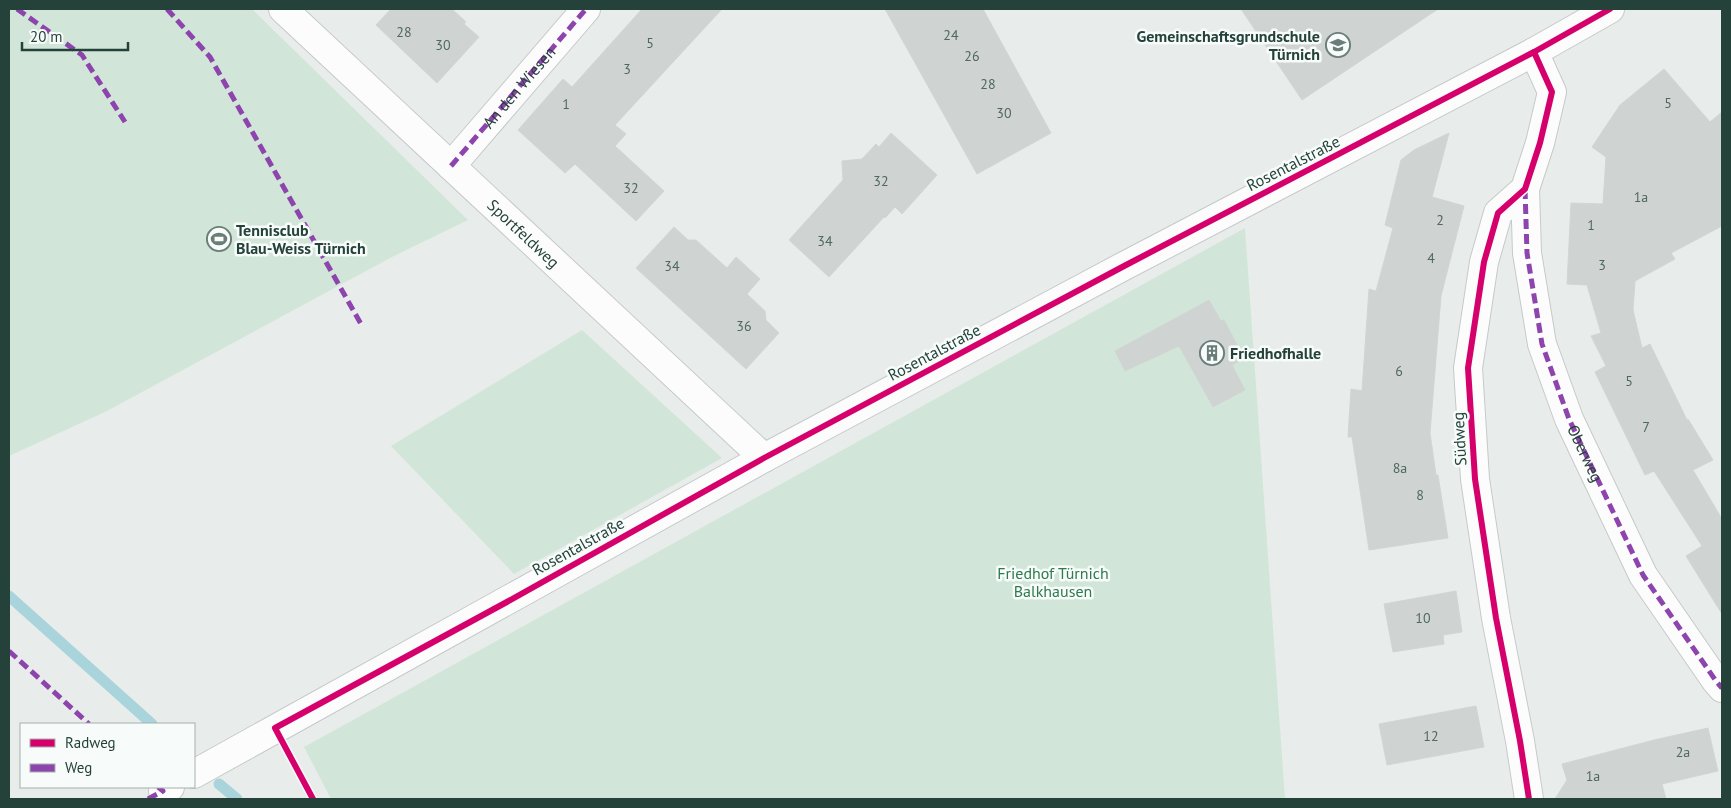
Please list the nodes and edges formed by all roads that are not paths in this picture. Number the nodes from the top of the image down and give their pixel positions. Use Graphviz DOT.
graph roads {
  1 [pos="283,9"];
  2 [pos="586,9"];
  3 [pos="1610,9"];
  4 [pos="1534,52"];
  5 [pos="450,166"];
  6 [pos="1525,189"];
  7 [pos="764,458"];
  8 [pos="1722,688"];
  9 [pos="195,773"];
  10 [pos="1529,799"];
  1 -- 5 [label="street, Sportfeldweg"];
  2 -- 5 [label="street, An den Wiesen"];
  3 -- 4 [label="street, Rosentalstraße"];
  4 -- 6 [label="street"];
  4 -- 7 [label="street, Rosentalstraße"];
  5 -- 7 [label="street, Sportfeldweg"];
  6 -- 8 [label="street, Oberweg"];
  6 -- 10 [label="street, Südweg"];
  7 -- 9 [label="street, Rosentalstraße"];
}
